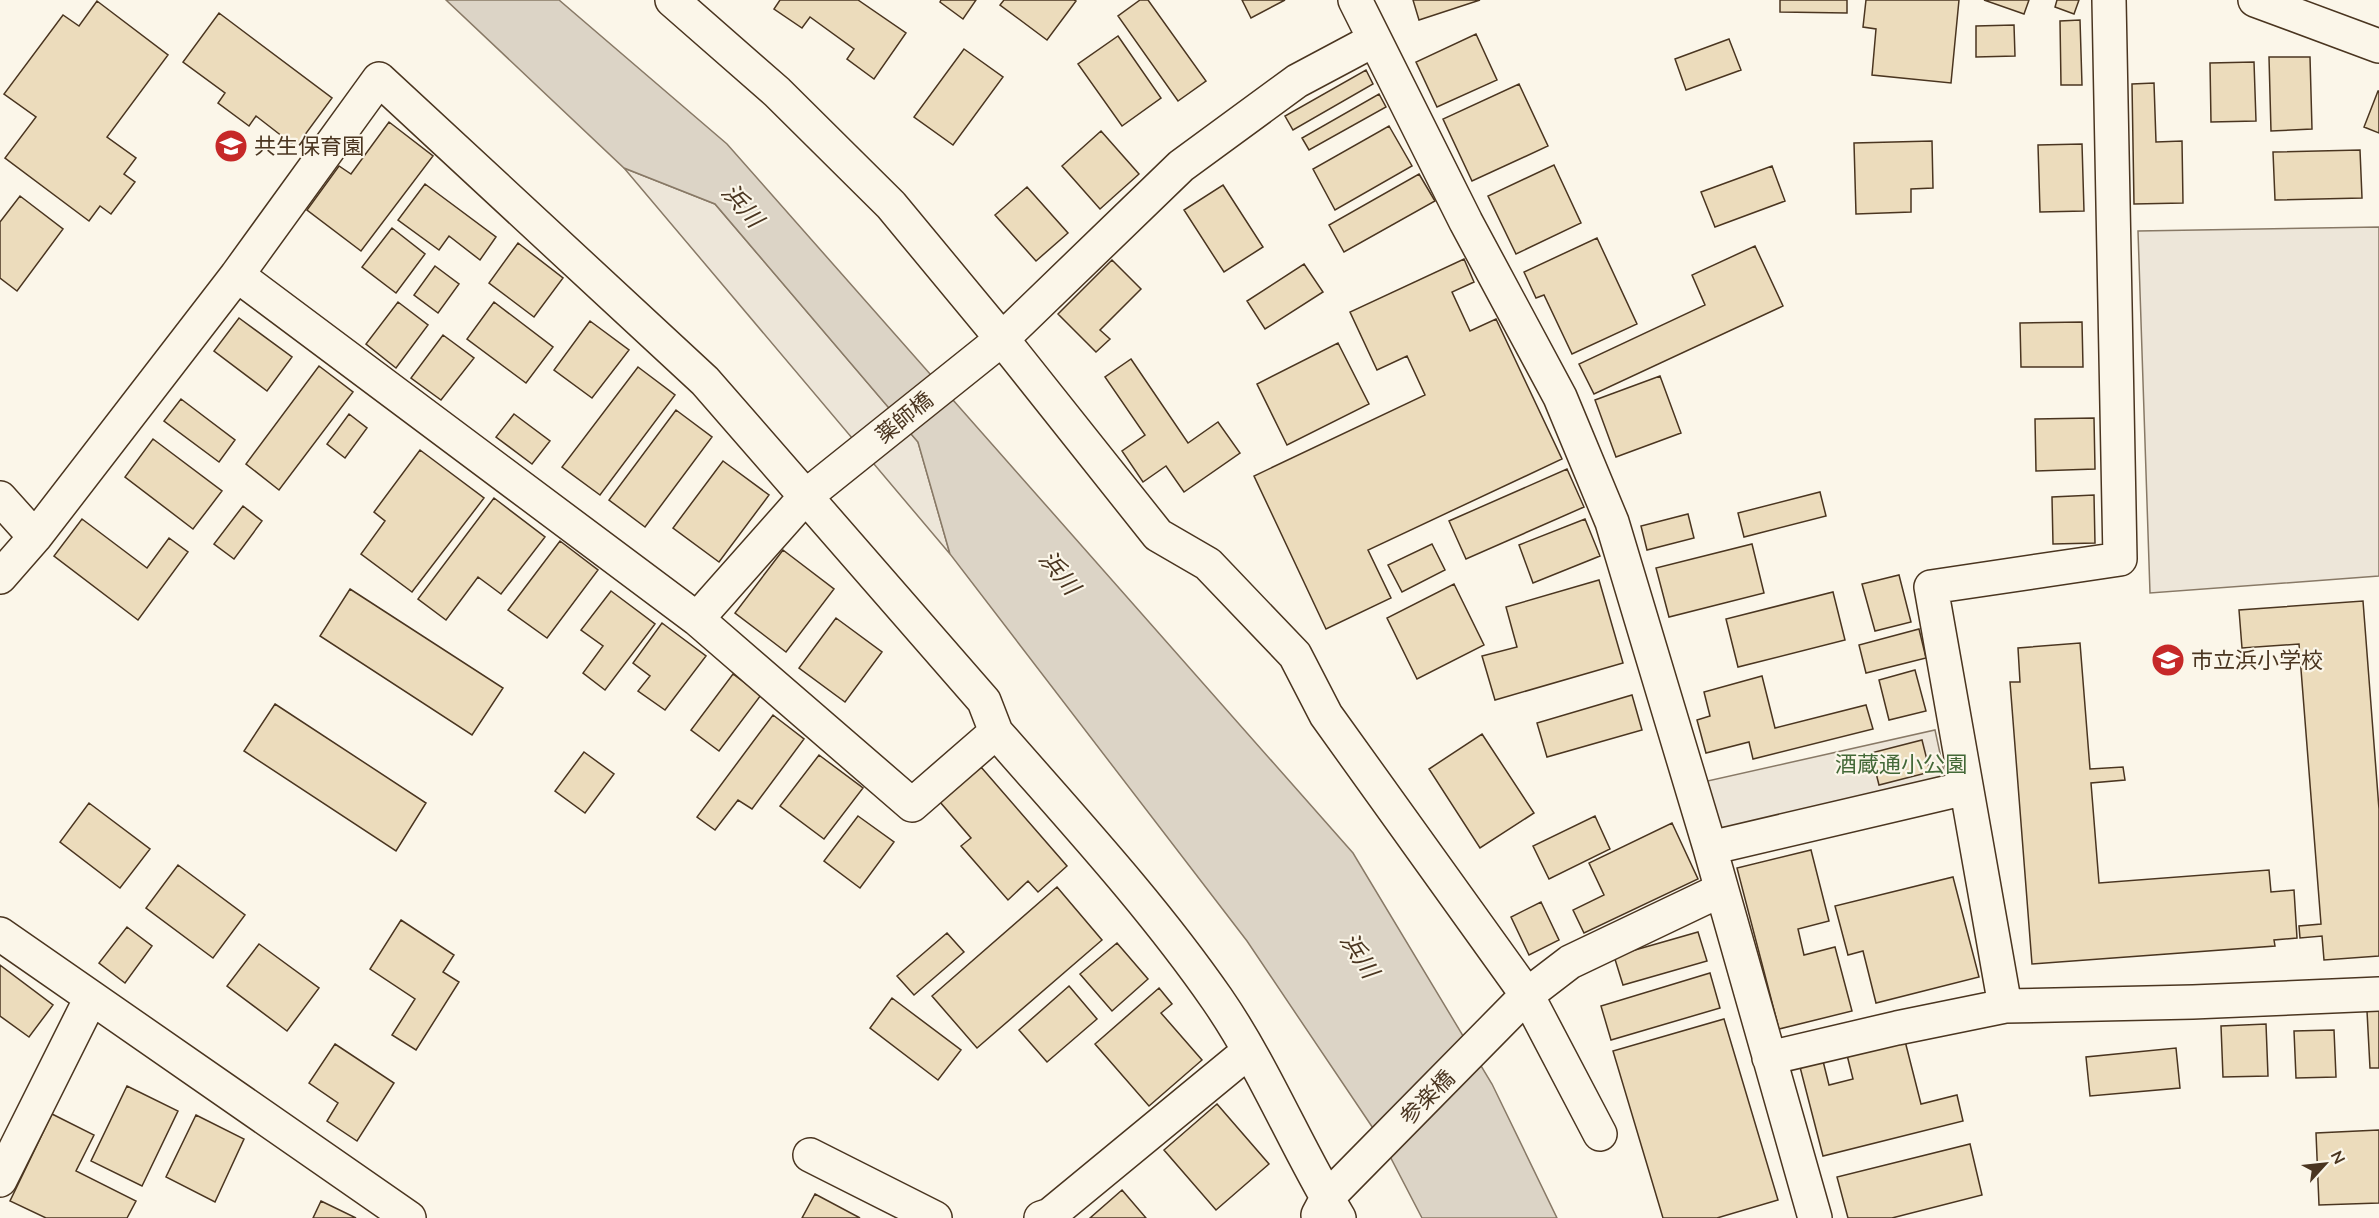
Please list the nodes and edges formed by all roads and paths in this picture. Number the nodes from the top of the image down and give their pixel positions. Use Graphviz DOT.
graph roads {
  1 [pos="672,0"];
  2 [pos="1355,0"];
  3 [pos="2109,0"];
  4 [pos="2255,0"];
  5 [pos="1374,40"];
  6 [pos="2379,46"];
  7 [pos="237,275"];
  8 [pos="1002,339"];
  9 [pos="806,496"];
  10 [pos="0,498"];
  11 [pos="35,537"];
  12 [pos="0,577"];
  13 [pos="697,619"];
  14 [pos="996,732"];
  15 [pos="1966,788"];
  16 [pos="1710,848"];
  17 [pos="1721,890"];
  18 [pos="0,934"];
  19 [pos="2379,994"];
  20 [pos="1527,995"];
  21 [pos="91,998"];
  22 [pos="2005,1006"];
  23 [pos="1249,1051"];
  24 [pos="1769,1058"];
  25 [pos="1600,1134"];
  26 [pos="810,1155"];
  27 [pos="0,1180"];
  28 [pos="1327,1211"];
  29 [pos="409,1218"];
  30 [pos="935,1218"];
  31 [pos="1041,1218"];
  32 [pos="1815,1218"];
  1 -- 8 [label="street"];
  2 -- 5 [label="street"];
  3 -- 15 [label="street"];
  4 -- 6 [label="street"];
  5 -- 8 [label="street, 薬師橋"];
  5 -- 16 [label="street"];
  7 -- 9 [label="street"];
  7 -- 11 [label="street"];
  7 -- 13 [label="street"];
  8 -- 9 [label="street, 薬師橋"];
  8 -- 20 [label="street"];
  9 -- 13 [label="street, 薬師橋"];
  9 -- 14 [label="street"];
  10 -- 11 [label="street"];
  11 -- 12 [label="street"];
  13 -- 14 [label="street"];
  14 -- 23 [label="street"];
  15 -- 16 [label="street"];
  15 -- 22 [label="street"];
  16 -- 17 [label="street"];
  17 -- 20 [label="street, 参楽橋"];
  17 -- 24 [label="street"];
  18 -- 21 [label="street"];
  19 -- 22 [label="street"];
  20 -- 25 [label="street"];
  20 -- 28 [label="street, 参楽橋"];
  21 -- 27 [label="street"];
  21 -- 29 [label="street"];
  22 -- 24 [label="street"];
  23 -- 28 [label="street"];
  23 -- 31 [label="street"];
  24 -- 32 [label="street"];
  26 -- 30 [label="street"];
}
